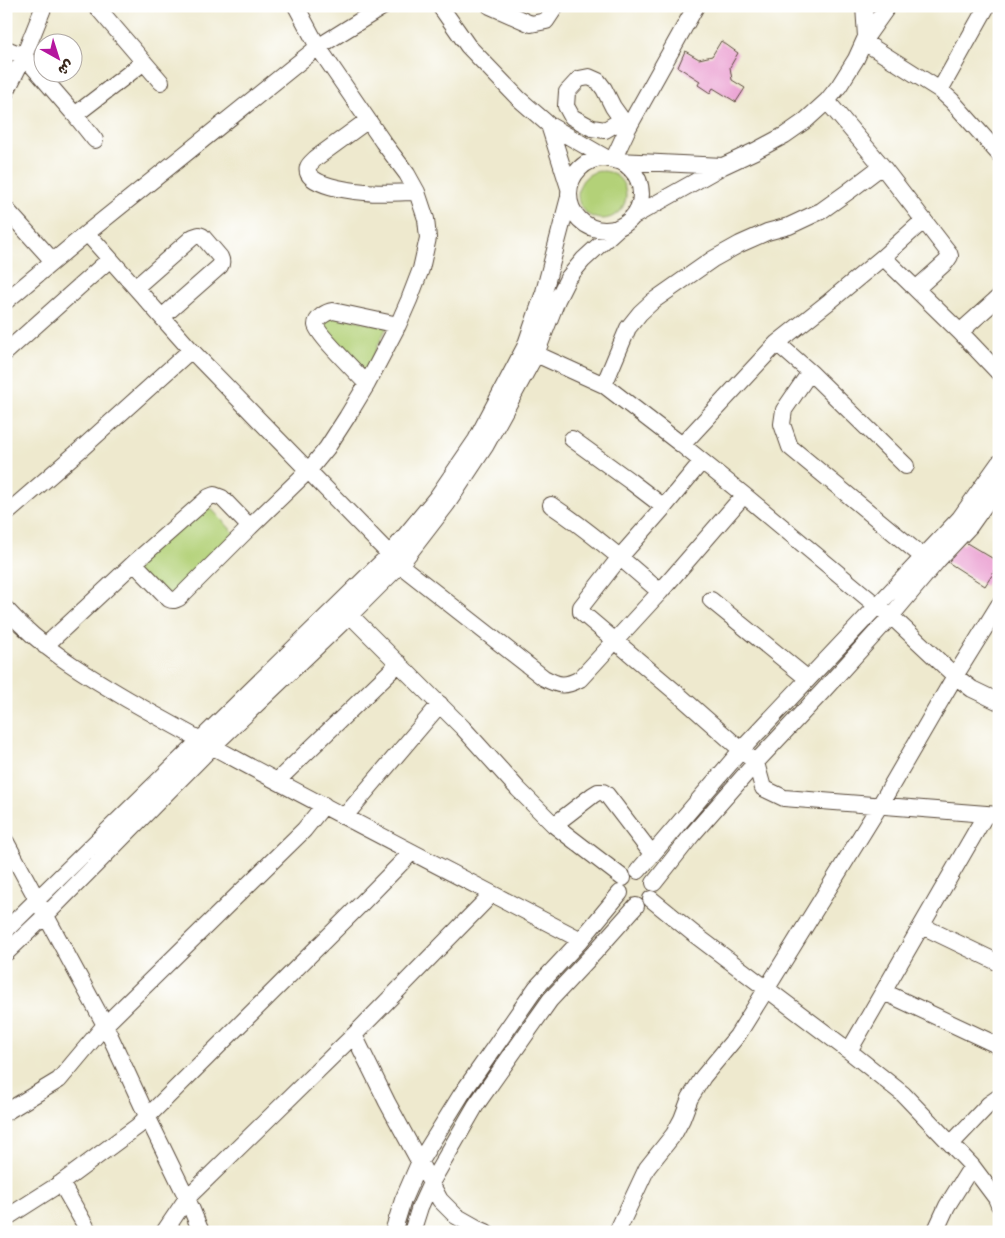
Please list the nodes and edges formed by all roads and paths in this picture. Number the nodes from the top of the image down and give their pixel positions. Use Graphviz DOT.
graph roads {
  1 [pos="44,6"];
  2 [pos="96,6"];
  3 [pos="296,6"];
  4 [pos="384,6"];
  5 [pos="440,6"];
  6 [pos="490,6"];
  7 [pos="556,6"];
  8 [pos="696,6"];
  9 [pos="864,6"];
  10 [pos="888,6"];
  11 [pos="987,6"];
  12 [pos="865,39"];
  13 [pos="318,47"];
  14 [pos="6,49"];
  15 [pos="24,56"];
  16 [pos="144,62"];
  17 [pos="162,82"];
  18 [pos="940,90"];
  19 [pos="6,92"];
  20 [pos="827,101"];
  21 [pos="75,115"];
  22 [pos="368,120"];
  23 [pos="549,124"];
  24 [pos="95,140"];
  25 [pos="999,154"];
  26 [pos="613,160"];
  27 [pos="723,166"];
  28 [pos="882,166"];
  29 [pos="632,187"];
  30 [pos="417,192"];
  31 [pos="569,192"];
  32 [pos="6,209"];
  33 [pos="634,216"];
  34 [pos="924,220"];
  35 [pos="619,227"];
  36 [pos="87,233"];
  37 [pos="883,257"];
  38 [pos="110,259"];
  39 [pos="53,262"];
  40 [pos="136,287"];
  41 [pos="916,289"];
  42 [pos="999,297"];
  43 [pos="6,301"];
  44 [pos="162,317"];
  45 [pos="398,325"];
  46 [pos="960,332"];
  47 [pos="777,343"];
  48 [pos="191,350"];
  49 [pos="530,351"];
  50 [pos="6,352"];
  51 [pos="810,372"];
  52 [pos="999,373"];
  53 [pos="367,384"];
  54 [pos="604,384"];
  55 [pos="572,439"];
  56 [pos="682,445"];
  57 [pos="702,461"];
  58 [pos="999,463"];
  59 [pos="906,466"];
  60 [pos="309,470"];
  61 [pos="999,485"];
  62 [pos="744,495"];
  63 [pos="551,505"];
  64 [pos="664,507"];
  65 [pos="6,514"];
  66 [pos="250,527"];
  67 [pos="620,557"];
  68 [pos="923,557"];
  69 [pos="395,559"];
  70 [pos="134,563"];
  71 [pos="660,592"];
  72 [pos="711,600"];
  73 [pos="999,605"];
  74 [pos="877,606"];
  75 [pos="6,609"];
  76 [pos="350,615"];
  77 [pos="891,616"];
  78 [pos="615,641"];
  79 [pos="45,646"];
  80 [pos="399,663"];
  81 [pos="955,676"];
  82 [pos="808,679"];
  83 [pos="999,702"];
  84 [pos="440,704"];
  85 [pos="206,743"];
  86 [pos="741,750"];
  87 [pos="756,763"];
  88 [pos="277,781"];
  89 [pos="324,805"];
  90 [pos="880,805"];
  91 [pos="993,815"];
  92 [pos="345,816"];
  93 [pos="554,825"];
  94 [pos="6,842"];
  95 [pos="412,852"];
  96 [pos="652,854"];
  97 [pos="627,881"];
  98 [pos="492,894"];
  99 [pos="647,896"];
  100 [pos="38,900"];
  101 [pos="46,915"];
  102 [pos="922,926"];
  103 [pos="6,930"];
  104 [pos="581,940"];
  105 [pos="6,953"];
  106 [pos="998,962"];
  107 [pos="767,988"];
  108 [pos="884,992"];
  109 [pos="105,1025"];
  110 [pos="354,1035"];
  111 [pos="999,1046"];
  112 [pos="849,1051"];
  113 [pos="999,1096"];
  114 [pos="6,1112"];
  115 [pos="147,1116"];
  116 [pos="951,1144"];
  117 [pos="420,1161"];
  118 [pos="972,1166"];
  119 [pos="61,1183"];
  120 [pos="431,1183"];
  121 [pos="187,1198"];
  122 [pos="999,1205"];
  123 [pos="6,1218"];
  124 [pos="88,1232"];
  125 [pos="164,1232"];
  126 [pos="201,1232"];
  127 [pos="393,1232"];
  128 [pos="412,1232"];
  129 [pos="486,1232"];
  130 [pos="617,1232"];
  131 [pos="935,1232"];
  1 -- 15 [label="street"];
  2 -- 16 [label="street"];
  3 -- 13 [label="street"];
  4 -- 13 [label="street"];
  5 -- 23 [label="street"];
  6 -- 7 [label="street"];
  8 -- 26 [label="street"];
  9 -- 12 [label="street"];
  10 -- 12 [label="street"];
  11 -- 18 [label="street"];
  12 -- 18 [label="street"];
  12 -- 20 [label="street"];
  13 -- 22 [label="street"];
  13 -- 36 [label="street"];
  14 -- 15 [label="street"];
  15 -- 19 [label="street"];
  15 -- 21 [label="street"];
  16 -- 17 [label="street"];
  16 -- 21 [label="street"];
  18 -- 25 [label="street"];
  20 -- 27 [label="street"];
  20 -- 28 [label="street"];
  21 -- 24 [label="street"];
  22 -- 30 [label="street"];
  22 -- 30 [label="street"];
  23 -- 26 [label="street"];
  23 -- 31 [label="street"];
  26 -- 27 [label="street"];
  26 -- 31 [label="street"];
  26 -- 33 [label="street"];
  27 -- 33 [label="street"];
  28 -- 34 [label="street"];
  28 -- 54 [label="street"];
  29 -- 29 [label="path"];
  30 -- 45 [label="street"];
  31 -- 35 [label="street"];
  31 -- 49 [label="street"];
  32 -- 39 [label="street"];
  33 -- 35 [label="street"];
  34 -- 37 [label="street"];
  34 -- 41 [label="street"];
  35 -- 49 [label="street"];
  36 -- 38 [label="street"];
  36 -- 39 [label="street"];
  37 -- 41 [label="street"];
  37 -- 47 [label="street"];
  38 -- 40 [label="street"];
  38 -- 50 [label="street"];
  39 -- 43 [label="street"];
  40 -- 44 [label="street"];
  40 -- 44 [label="street"];
  41 -- 46 [label="street"];
  42 -- 46 [label="street"];
  44 -- 48 [label="street"];
  45 -- 53 [label="street"];
  45 -- 53 [label="street"];
  46 -- 52 [label="street"];
  47 -- 51 [label="street"];
  47 -- 56 [label="street"];
  48 -- 60 [label="street"];
  48 -- 65 [label="street"];
  49 -- 54 [label="street"];
  49 -- 69 [label="street"];
  51 -- 59 [label="street"];
  51 -- 68 [label="street"];
  53 -- 60 [label="street"];
  54 -- 56 [label="street"];
  55 -- 64 [label="street"];
  56 -- 57 [label="street"];
  57 -- 62 [label="street"];
  57 -- 64 [label="street"];
  58 -- 68 [label="street"];
  60 -- 66 [label="street"];
  60 -- 69 [label="street"];
  61 -- 77 [label="street"];
  62 -- 71 [label="street"];
  62 -- 74 [label="street"];
  63 -- 67 [label="street"];
  64 -- 67 [label="street"];
  66 -- 70 [label="street"];
  66 -- 70 [label="street"];
  67 -- 71 [label="street"];
  67 -- 78 [label="street"];
  68 -- 74 [label="street"];
  69 -- 76 [label="street"];
  69 -- 78 [label="street"];
  69 -- 85 [label="street"];
  70 -- 79 [label="street"];
  71 -- 78 [label="street"];
  72 -- 82 [label="street"];
  73 -- 81 [label="street"];
  74 -- 77 [label="street"];
  74 -- 82 [label="street"];
  75 -- 79 [label="street"];
  76 -- 80 [label="street"];
  76 -- 85 [label="street"];
  77 -- 81 [label="street"];
  77 -- 87 [label="street"];
  78 -- 86 [label="street"];
  79 -- 85 [label="street"];
  80 -- 84 [label="street"];
  80 -- 88 [label="street"];
  81 -- 83 [label="street"];
  81 -- 90 [label="street"];
  82 -- 86 [label="street"];
  84 -- 92 [label="street"];
  84 -- 93 [label="street"];
  85 -- 88 [label="street"];
  85 -- 100 [label="street"];
  85 -- 101 [label="street"];
  86 -- 87 [label="street"];
  86 -- 96 [label="street"];
  87 -- 90 [label="street"];
  87 -- 99 [label="street"];
  88 -- 89 [label="street"];
  89 -- 92 [label="street"];
  89 -- 109 [label="street"];
  90 -- 91 [label="street"];
  90 -- 107 [label="street"];
  91 -- 102 [label="street"];
  92 -- 95 [label="street"];
  93 -- 96 [label="street"];
  93 -- 97 [label="street"];
  94 -- 100 [label="street"];
  95 -- 98 [label="street"];
  95 -- 115 [label="street"];
  96 -- 97 [label="street"];
  97 -- 99 [label="street"];
  97 -- 99 [label="street"];
  97 -- 104 [label="street"];
  98 -- 104 [label="street"];
  98 -- 110 [label="street"];
  99 -- 107 [label="street"];
  99 -- 120 [label="street"];
  100 -- 101 [label="street"];
  100 -- 103 [label="street"];
  101 -- 105 [label="street"];
  101 -- 109 [label="street"];
  102 -- 106 [label="street"];
  102 -- 108 [label="street"];
  104 -- 117 [label="street"];
  107 -- 112 [label="street"];
  107 -- 130 [label="street"];
  108 -- 111 [label="street"];
  108 -- 112 [label="street"];
  109 -- 114 [label="street"];
  109 -- 115 [label="street"];
  110 -- 117 [label="street"];
  110 -- 121 [label="street"];
  112 -- 116 [label="street"];
  113 -- 116 [label="street"];
  115 -- 119 [label="street"];
  115 -- 121 [label="street"];
  116 -- 118 [label="street"];
  117 -- 120 [label="street"];
  117 -- 127 [label="street"];
  118 -- 122 [label="street"];
  118 -- 131 [label="street"];
  119 -- 123 [label="street"];
  119 -- 124 [label="street"];
  120 -- 128 [label="street"];
  120 -- 129 [label="street"];
  121 -- 125 [label="street"];
  121 -- 126 [label="street"];
}
